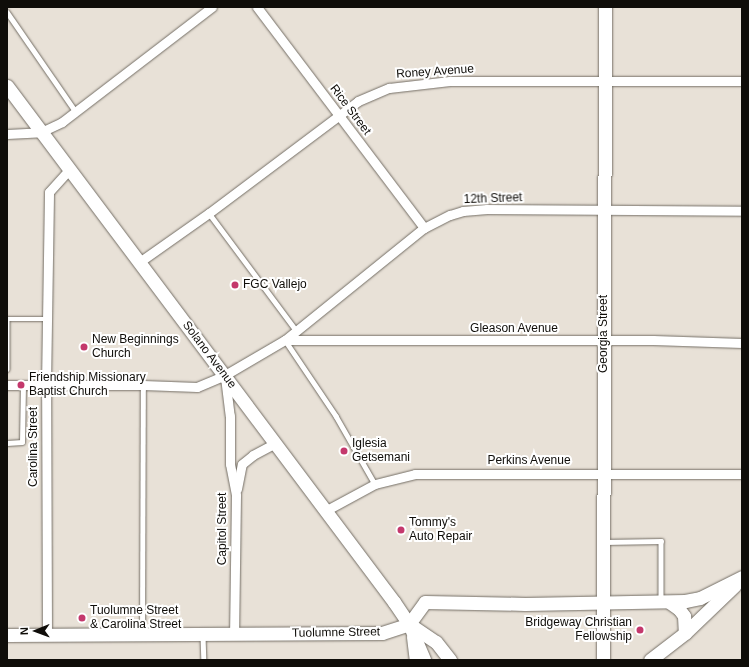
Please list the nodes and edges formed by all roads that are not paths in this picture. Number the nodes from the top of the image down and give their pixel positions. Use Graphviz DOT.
graph roads {
  1 [pos="212,7"];
  2 [pos="257,7"];
  3 [pos="605,7"];
  4 [pos="7,12"];
  5 [pos="742,81"];
  6 [pos="605,82"];
  7 [pos="7,86"];
  8 [pos="76,112"];
  9 [pos="338,115"];
  10 [pos="41,132"];
  11 [pos="7,134"];
  12 [pos="69,170"];
  13 [pos="605,211"];
  14 [pos="742,211"];
  15 [pos="209,213"];
  16 [pos="424,228"];
  17 [pos="138,263"];
  18 [pos="47,318"];
  19 [pos="7,319"];
  20 [pos="296,330"];
  21 [pos="285,340"];
  22 [pos="604,341"];
  23 [pos="742,343"];
  24 [pos="7,369"];
  25 [pos="225,375"];
  26 [pos="7,385"];
  27 [pos="23,385"];
  28 [pos="46,385"];
  29 [pos="143,385"];
  30 [pos="7,443"];
  31 [pos="276,443"];
  32 [pos="604,473"];
  33 [pos="742,474"];
  34 [pos="375,484"];
  35 [pos="236,495"];
  36 [pos="325,511"];
  37 [pos="604,542"];
  38 [pos="742,578"];
  39 [pos="665,602"];
  40 [pos="604,603"];
  41 [pos="409,624"];
  42 [pos="685,632"];
  43 [pos="7,635"];
  44 [pos="47,635"];
  45 [pos="142,635"];
  46 [pos="203,635"];
  47 [pos="234,635"];
  48 [pos="204,660"];
  49 [pos="414,660"];
  50 [pos="424,660"];
  51 [pos="450,660"];
  52 [pos="604,660"];
  53 [pos="650,660"];
  1 -- 8 [label="street"];
  2 -- 9 [label="street, Rice Street"];
  3 -- 6 [label="main road, Georgia Street"];
  4 -- 8 [label="lane"];
  5 -- 6 [label="street, Roney Avenue"];
  6 -- 9 [label="street, Roney Avenue"];
  6 -- 13 [label="main road, Georgia Street"];
  7 -- 10 [label="main road, Solano Avenue"];
  8 -- 10 [label="street"];
  9 -- 15 [label="street, Roney Avenue"];
  9 -- 16 [label="street, Rice Street"];
  10 -- 11 [label="street"];
  10 -- 12 [label="main road, Solano Avenue"];
  12 -- 17 [label="main road, Solano Avenue"];
  12 -- 18 [label="street, Carolina Street"];
  13 -- 14 [label="street, 12th Street"];
  13 -- 16 [label="street, 12th Street"];
  13 -- 22 [label="main road, Georgia Street"];
  15 -- 17 [label="street, Roney Avenue"];
  15 -- 20 [label="lane"];
  16 -- 20 [label="street, 12th Street"];
  17 -- 25 [label="main road, Solano Avenue"];
  18 -- 19 [label="lane"];
  18 -- 28 [label="street, Carolina Street"];
  19 -- 24 [label="lane"];
  20 -- 21 [label="street, 12th Street"];
  21 -- 22 [label="street, Gleason Avenue"];
  21 -- 25 [label="street, 12th Street"];
  21 -- 34 [label="lane"];
  22 -- 23 [label="street, Gleason Avenue"];
  22 -- 32 [label="main road, Georgia Street"];
  25 -- 29 [label="street, 12th Street"];
  25 -- 31 [label="main road, Solano Avenue"];
  25 -- 35 [label="street, Capitol Street"];
  26 -- 27 [label="street, 12th Street"];
  27 -- 28 [label="street, 12th Street"];
  27 -- 30 [label="lane"];
  28 -- 29 [label="street, 12th Street"];
  28 -- 44 [label="street, Carolina Street"];
  29 -- 45 [label="lane"];
  31 -- 35 [label="street"];
  31 -- 36 [label="main road, Solano Avenue"];
  32 -- 33 [label="street, Perkins Avenue"];
  32 -- 34 [label="street, Perkins Avenue"];
  32 -- 37 [label="main road, Georgia Street"];
  34 -- 36 [label="street, Perkins Avenue"];
  35 -- 47 [label="street, Capitol Street"];
  36 -- 41 [label="main road, Solano Avenue"];
  37 -- 39 [label="lane"];
  37 -- 40 [label="main road, Georgia Street"];
  38 -- 39 [label="main road"];
  38 -- 42 [label="main road"];
  39 -- 40 [label="main road"];
  39 -- 42 [label="main road"];
  40 -- 41 [label="main road"];
  40 -- 52 [label="main road, Georgia Street"];
  41 -- 47 [label="main road, Tuolumne Street"];
  41 -- 49 [label="street"];
  41 -- 50 [label="main road, Solano Avenue"];
  41 -- 51 [label="main road, Solano Avenue"];
  42 -- 53 [label="main road"];
  43 -- 44 [label="main road, Tuolumne Street"];
  44 -- 45 [label="main road, Tuolumne Street"];
  45 -- 46 [label="main road, Tuolumne Street"];
  46 -- 47 [label="main road, Tuolumne Street"];
  46 -- 48 [label="lane"];
}
